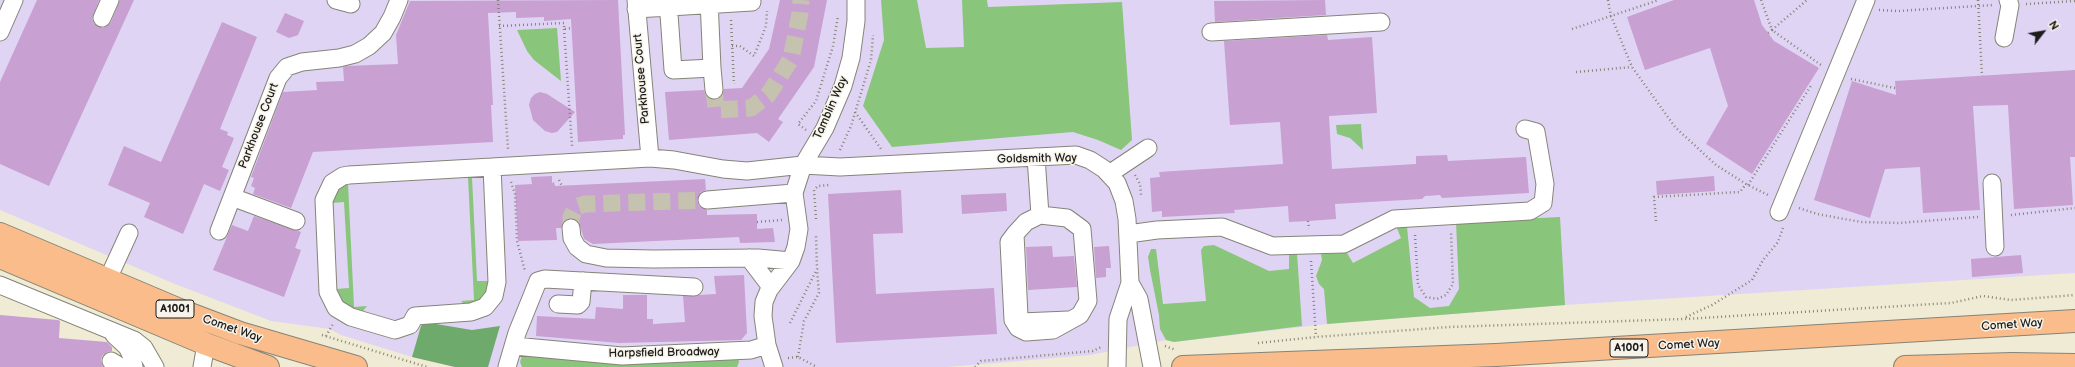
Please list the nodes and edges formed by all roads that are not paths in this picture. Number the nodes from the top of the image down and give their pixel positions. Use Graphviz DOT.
graph roads {
  1 [pos="14,0"];
  2 [pos="110,0"];
  3 [pos="399,0"];
  4 [pos="856,0"];
  5 [pos="709,2"];
  6 [pos="2009,2"];
  7 [pos="668,3"];
  8 [pos="1865,3"];
  9 [pos="636,4"];
  10 [pos="756,6"];
  11 [pos="102,18"];
  12 [pos="1381,22"];
  13 [pos="0,32"];
  14 [pos="1211,32"];
  15 [pos="2004,38"];
  16 [pos="712,68"];
  17 [pos="714,90"];
  18 [pos="1525,129"];
  19 [pos="1148,148"];
  20 [pos="1036,157"];
  21 [pos="650,158"];
  22 [pos="803,165"];
  23 [pos="492,167"];
  24 [pos="1110,174"];
  25 [pos="1992,183"];
  26 [pos="794,194"];
  27 [pos="232,197"];
  28 [pos="707,200"];
  29 [pos="1779,212"];
  30 [pos="1040,215"];
  31 [pos="296,221"];
  32 [pos="571,228"];
  33 [pos="219,231"];
  34 [pos="129,233"];
  35 [pos="0,234"];
  36 [pos="1128,234"];
  37 [pos="1995,247"];
  38 [pos="0,257"];
  39 [pos="749,258"];
  40 [pos="791,261"];
  41 [pos="107,281"];
  42 [pos="583,281"];
  43 [pos="1130,283"];
  44 [pos="0,285"];
  45 [pos="694,287"];
  46 [pos="771,287"];
  47 [pos="0,296"];
  48 [pos="32,298"];
  49 [pos="558,304"];
  50 [pos="2075,321"];
  51 [pos="107,331"];
  52 [pos="206,344"];
  53 [pos="514,346"];
  54 [pos="771,358"];
  55 [pos="1181,359"];
  56 [pos="2075,365"];
  57 [pos="1980,366"];
  58 [pos="134,367"];
  59 [pos="155,367"];
  60 [pos="202,367"];
  61 [pos="268,367"];
  62 [pos="356,367"];
  63 [pos="507,367"];
  64 [pos="1117,367"];
  65 [pos="1152,367"];
  66 [pos="1905,367"];
  1 -- 13 [label="street"];
  2 -- 11 [label="street"];
  3 -- 27 [label="street, Parkhouse Court"];
  4 -- 22 [label="street, Tamblin Way"];
  5 -- 7 [label="street"];
  5 -- 10 [label="street"];
  5 -- 16 [label="street"];
  6 -- 15 [label="street"];
  7 -- 9 [label="street"];
  7 -- 16 [label="street"];
  8 -- 29 [label="street"];
  9 -- 21 [label="street, Parkhouse Court"];
  12 -- 14 [label="street"];
  16 -- 17 [label="street"];
  18 -- 36 [label="street"];
  19 -- 24 [label="street"];
  20 -- 22 [label="street, Goldsmith Way"];
  20 -- 24 [label="street, Goldsmith Way"];
  20 -- 30 [label="street"];
  21 -- 22 [label="street, Goldsmith Way"];
  21 -- 23 [label="street, Goldsmith Way"];
  22 -- 26 [label="street, Tamblin Way"];
  23 -- 23 [label="street, Goldsmith Way"];
  24 -- 36 [label="street, Goldsmith Way"];
  25 -- 37 [label="street"];
  26 -- 28 [label="street"];
  26 -- 40 [label="street"];
  27 -- 31 [label="street"];
  27 -- 33 [label="street, Parkhouse Court"];
  30 -- 30 [label="street"];
  32 -- 39 [label="street"];
  34 -- 41 [label="street"];
  35 -- 41 [label="main road, Comet Way / A1001"];
  36 -- 43 [label="street, Goldsmith Way"];
  38 -- 52 [label="main road, Comet Way / A1001"];
  39 -- 40 [label="street"];
  39 -- 46 [label="street"];
  40 -- 46 [label="street"];
  41 -- 62 [label="main road, Comet Way / A1001"];
  42 -- 45 [label="street"];
  42 -- 49 [label="street"];
  42 -- 53 [label="street"];
  43 -- 64 [label="street, Goldsmith Way"];
  43 -- 65 [label="street, Goldsmith Way"];
  44 -- 48 [label="street"];
  46 -- 54 [label="street"];
  47 -- 48 [label="street"];
  48 -- 51 [label="street"];
  50 -- 55 [label="main road, Comet Way / A1001"];
  51 -- 58 [label="street"];
  51 -- 59 [label="street"];
  52 -- 60 [label="street"];
  52 -- 61 [label="main road, Comet Way / A1001"];
  53 -- 54 [label="street, Harpsfield Broadway"];
  53 -- 63 [label="street"];
  56 -- 57 [label="main road"];
  57 -- 66 [label="main road"];
}
